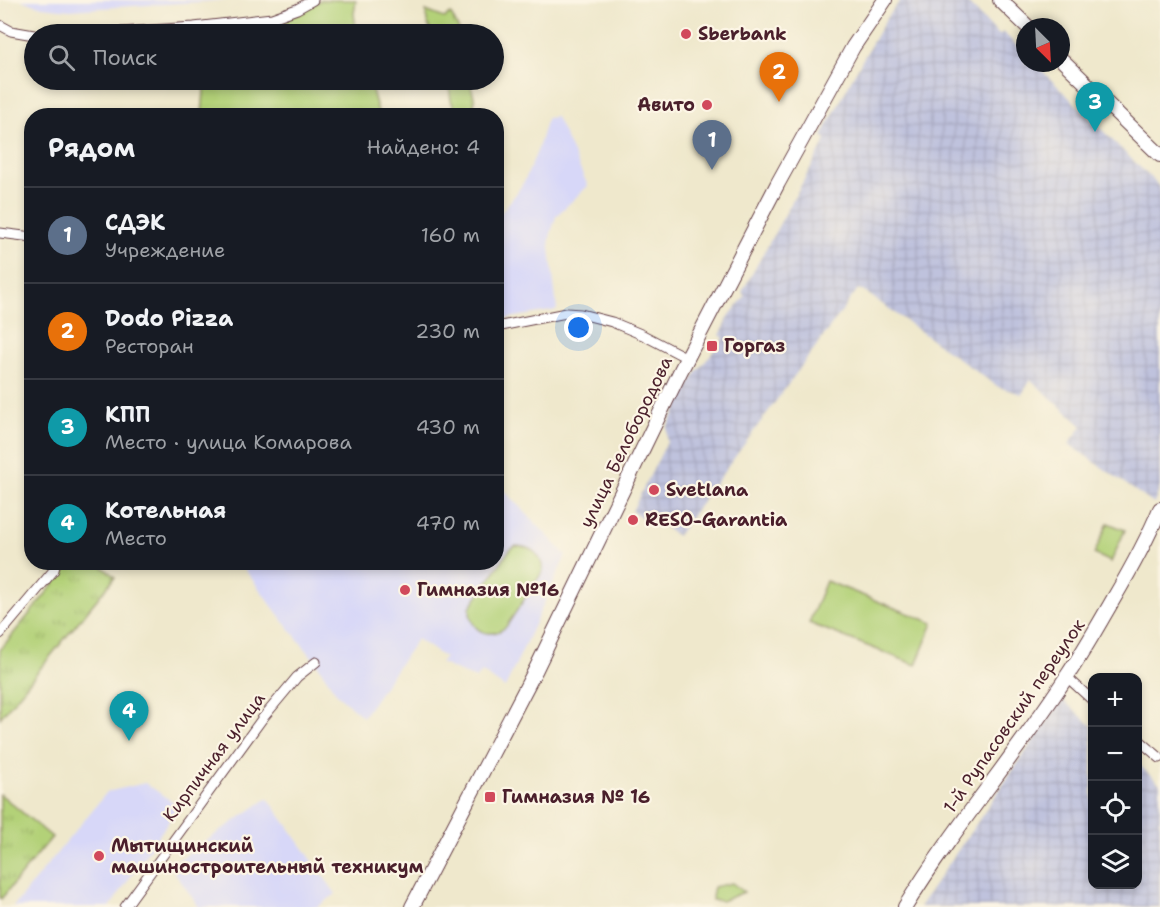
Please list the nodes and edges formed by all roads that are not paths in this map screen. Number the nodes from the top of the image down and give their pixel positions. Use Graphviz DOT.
graph roads {
  1 [pos="313,0"];
  2 [pos="885,0"];
  3 [pos="1000,0"];
  4 [pos="1019,18"];
  5 [pos="217,24"];
  6 [pos="0,25"];
  7 [pos="24,34"];
  8 [pos="1070,68"];
  9 [pos="1160,155"];
  10 [pos="0,233"];
  11 [pos="24,236"];
  12 [pos="504,325"];
  13 [pos="687,358"];
  14 [pos="1160,509"];
  15 [pos="54,570"];
  16 [pos="0,634"];
  17 [pos="316,662"];
  18 [pos="1066,677"];
  19 [pos="1088,696"];
  20 [pos="1142,743"];
  21 [pos="1160,758"];
  22 [pos="125,907"];
  23 [pos="412,907"];
  24 [pos="905,907"];
  1 -- 5 [label="street"];
  2 -- 13 [label="street, улица Белобородова"];
  3 -- 4 [label="street"];
  6 -- 7 [label="street"];
  8 -- 9 [label="street"];
  10 -- 11 [label="street"];
  12 -- 13 [label="street"];
  13 -- 23 [label="street, улица Белобородова"];
  14 -- 18 [label="street, 1-й Рупасовский переулок"];
  15 -- 16 [label="street"];
  17 -- 22 [label="street, Кирпичная улица"];
  18 -- 19 [label="street"];
  18 -- 24 [label="street, 1-й Рупасовский переулок"];
  20 -- 21 [label="street"];
}
